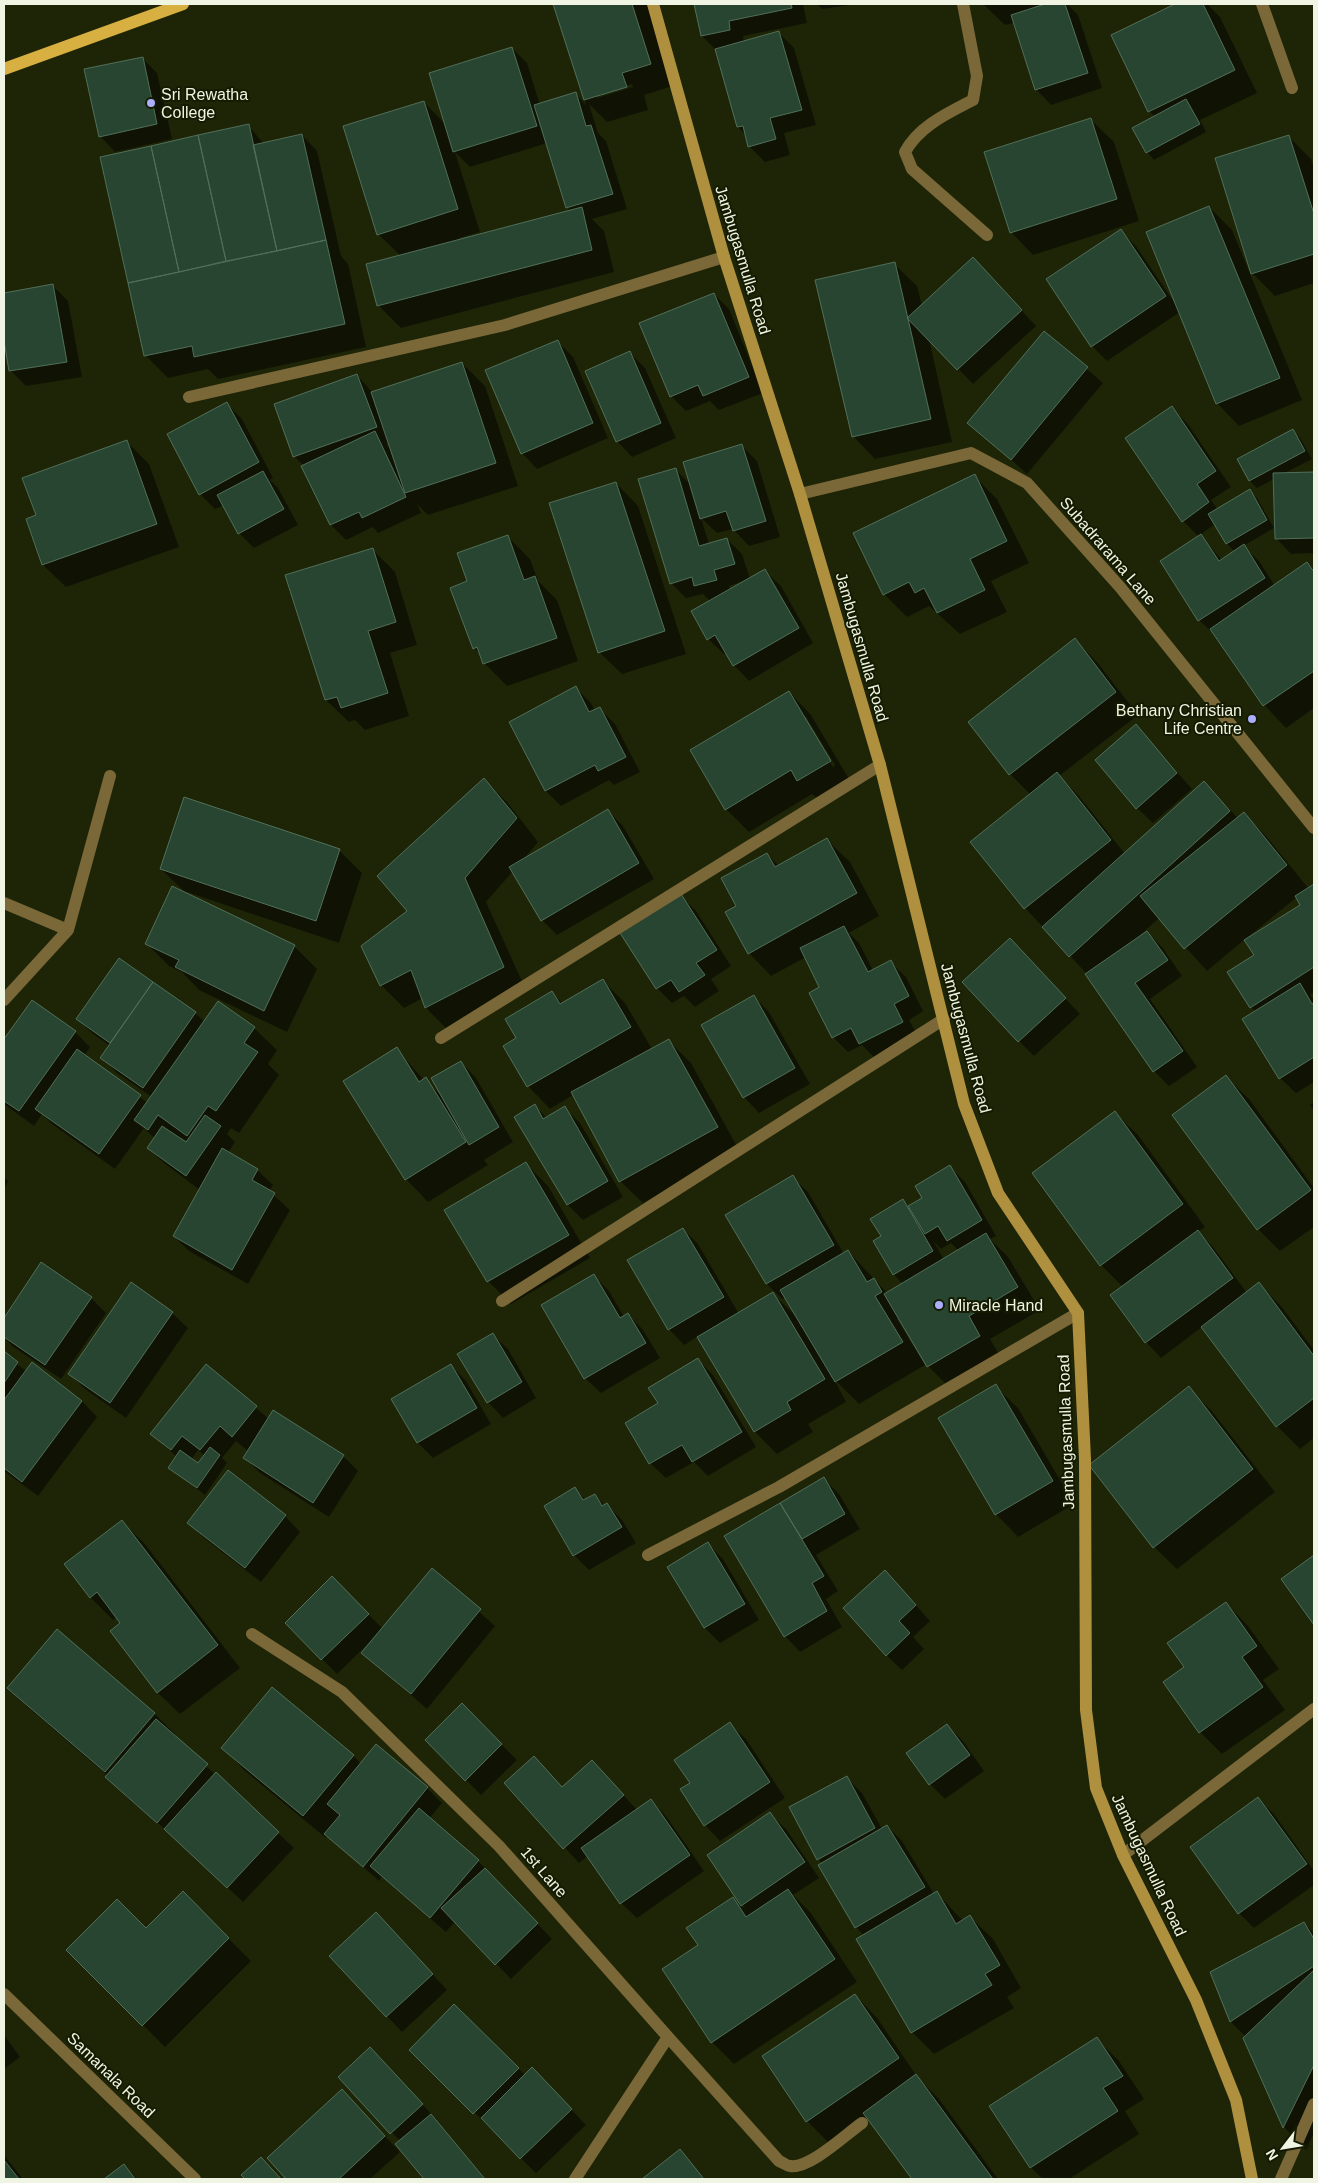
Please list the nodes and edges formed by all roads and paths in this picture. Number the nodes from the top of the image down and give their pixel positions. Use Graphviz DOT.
graph roads {
  1 [pos="183,4"];
  2 [pos="653,4"];
  3 [pos="962,4"];
  4 [pos="1262,4"];
  5 [pos="4,70"];
  6 [pos="1292,88"];
  7 [pos="987,235"];
  8 [pos="724,257"];
  9 [pos="189,397"];
  10 [pos="800,494"];
  11 [pos="880,765"];
  12 [pos="110,776"];
  13 [pos="1314,828"];
  14 [pos="4,903"];
  15 [pos="68,930"];
  16 [pos="4,1000"];
  17 [pos="944,1019"];
  18 [pos="441,1038"];
  19 [pos="502,1301"];
  20 [pos="1078,1313"];
  21 [pos="648,1555"];
  22 [pos="252,1634"];
  23 [pos="1314,1709"];
  24 [pos="1123,1855"];
  25 [pos="4,1994"];
  26 [pos="668,2037"];
  27 [pos="1314,2104"];
  28 [pos="862,2123"];
  29 [pos="195,2179"];
  30 [pos="575,2179"];
  31 [pos="1252,2179"];
  32 [pos="1281,2179"];
  1 -- 5 [label="main road"];
  2 -- 8 [label="street, Jambugasmulla Road"];
  3 -- 7 [label="street"];
  4 -- 6 [label="street"];
  8 -- 9 [label="street"];
  8 -- 10 [label="street, Jambugasmulla Road"];
  10 -- 11 [label="street, Jambugasmulla Road"];
  10 -- 13 [label="street, Subadrarama Lane"];
  11 -- 17 [label="street, Jambugasmulla Road"];
  11 -- 18 [label="street"];
  12 -- 15 [label="street"];
  14 -- 15 [label="street"];
  15 -- 16 [label="street"];
  17 -- 19 [label="street"];
  17 -- 20 [label="street, Jambugasmulla Road"];
  20 -- 21 [label="street"];
  20 -- 24 [label="street, Jambugasmulla Road"];
  22 -- 26 [label="street, 1st Lane"];
  23 -- 24 [label="street"];
  24 -- 31 [label="street, Jambugasmulla Road"];
  25 -- 29 [label="street, Samanala Road"];
  26 -- 28 [label="street, 1st Lane"];
  26 -- 30 [label="street"];
  27 -- 32 [label="street"];
}
